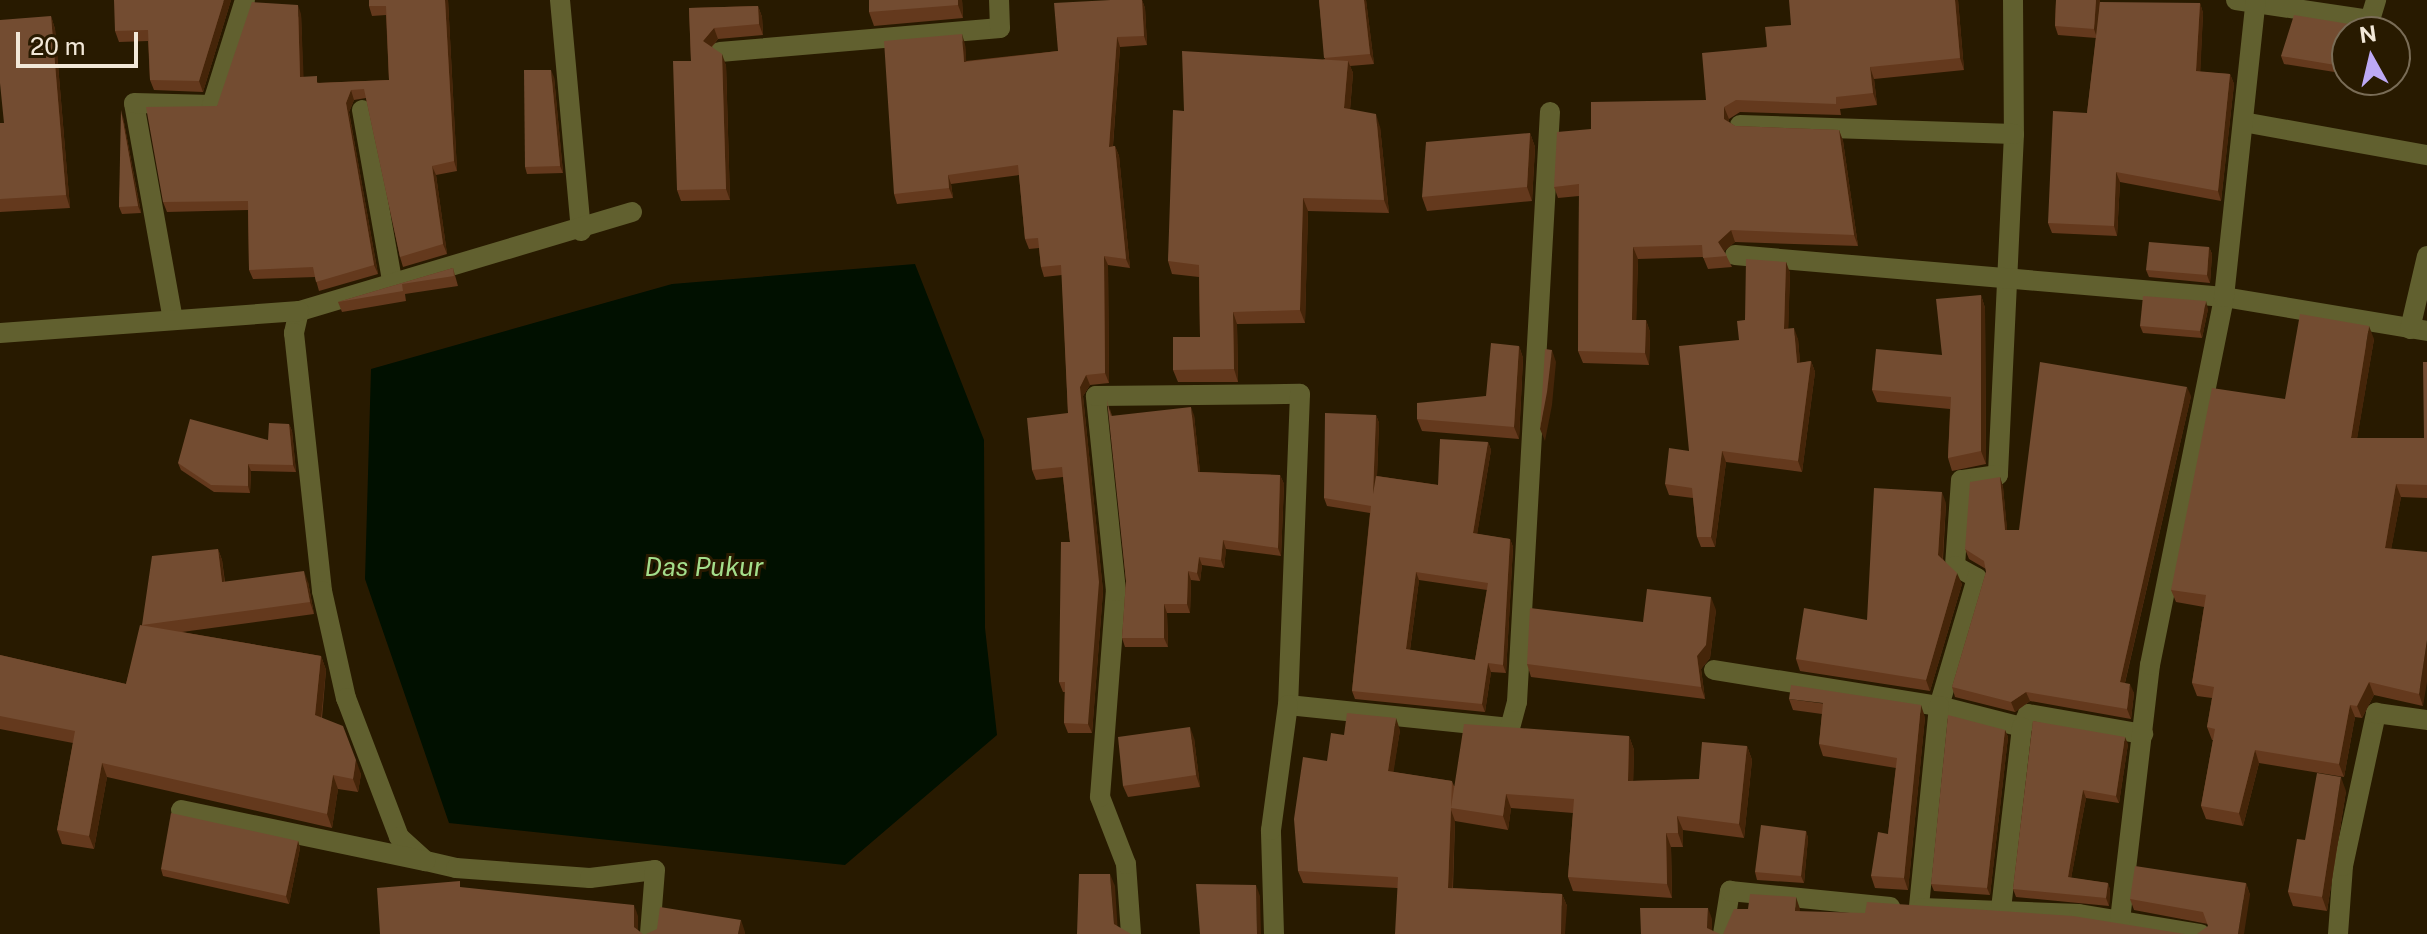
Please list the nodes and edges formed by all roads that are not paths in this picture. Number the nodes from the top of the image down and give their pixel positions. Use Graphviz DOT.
graph roads {
  1 [pos="245,0"];
  2 [pos="560,0"];
  3 [pos="999,0"];
  4 [pos="2013,0"];
  5 [pos="2376,0"];
  6 [pos="2249,1"];
  7 [pos="720,52"];
  8 [pos="362,110"];
  9 [pos="1550,112"];
  10 [pos="2243,122"];
  11 [pos="1740,125"];
  12 [pos="2014,134"];
  13 [pos="2427,155"];
  14 [pos="632,212"];
  15 [pos="581,231"];
  16 [pos="1735,255"];
  17 [pos="2427,256"];
  18 [pos="2005,281"];
  19 [pos="393,285"];
  20 [pos="2224,297"];
  21 [pos="299,311"];
  22 [pos="173,320"];
  23 [pos="2419,330"];
  24 [pos="0,333"];
  25 [pos="1714,670"];
  26 [pos="1288,705"];
  27 [pos="1939,706"];
  28 [pos="2427,720"];
  29 [pos="2022,727"];
  30 [pos="2143,734"];
  31 [pos="181,810"];
  32 [pos="426,861"];
  33 [pos="1919,908"];
  34 [pos="2001,909"];
  35 [pos="2120,920"];
  36 [pos="650,934"];
  37 [pos="1131,934"];
  38 [pos="1274,934"];
  39 [pos="1723,934"];
  40 [pos="2200,934"];
  41 [pos="2338,934"];
  1 -- 22 [label="street"];
  2 -- 15 [label="street"];
  3 -- 7 [label="street"];
  4 -- 12 [label="street"];
  5 -- 6 [label="street"];
  6 -- 10 [label="street"];
  8 -- 19 [label="street"];
  9 -- 26 [label="street"];
  10 -- 13 [label="street"];
  10 -- 20 [label="street"];
  11 -- 12 [label="street"];
  12 -- 18 [label="street"];
  14 -- 15 [label="street"];
  15 -- 19 [label="street"];
  16 -- 18 [label="street"];
  17 -- 23 [label="street"];
  18 -- 20 [label="street"];
  18 -- 27 [label="street"];
  19 -- 21 [label="street"];
  20 -- 23 [label="street"];
  20 -- 30 [label="street"];
  21 -- 22 [label="street"];
  21 -- 32 [label="street"];
  22 -- 24 [label="street"];
  25 -- 27 [label="street"];
  26 -- 37 [label="street"];
  26 -- 38 [label="street"];
  27 -- 29 [label="street"];
  27 -- 33 [label="street"];
  28 -- 41 [label="street"];
  29 -- 30 [label="street"];
  29 -- 34 [label="street"];
  30 -- 35 [label="street"];
  31 -- 32 [label="street"];
  32 -- 36 [label="street"];
  33 -- 34 [label="street"];
  33 -- 39 [label="street"];
  34 -- 35 [label="street"];
  35 -- 40 [label="street"];
}
